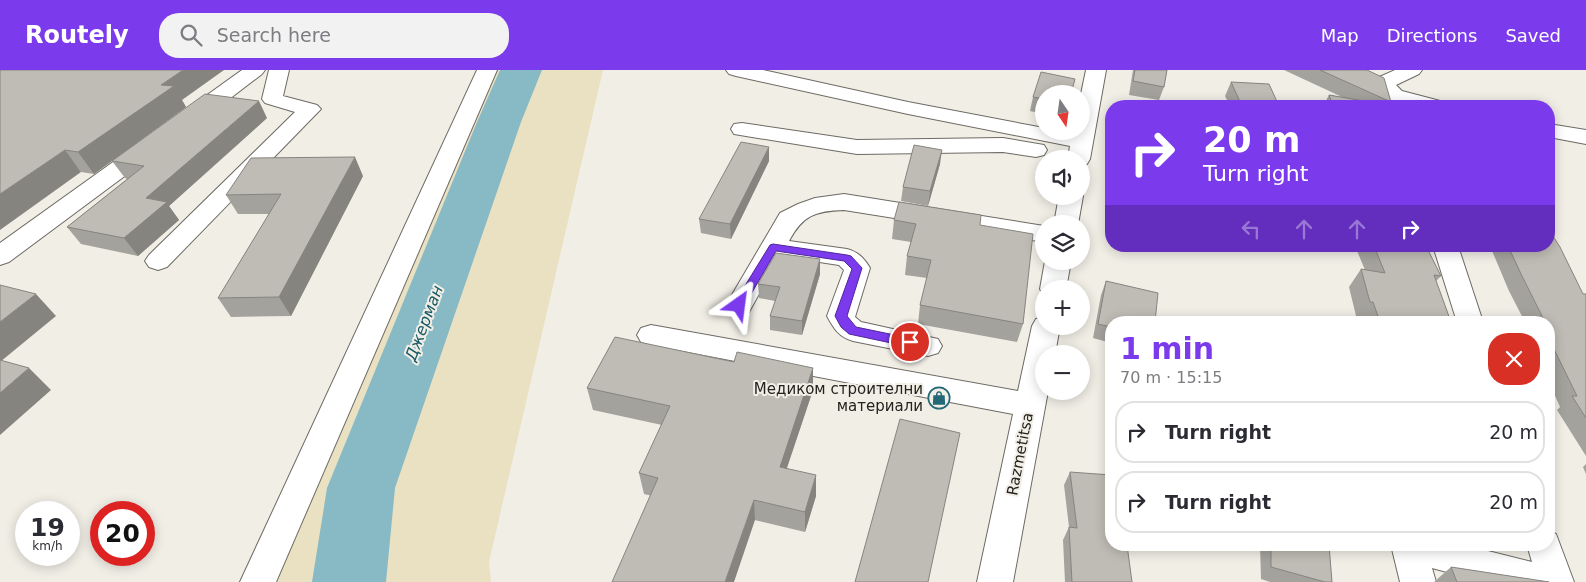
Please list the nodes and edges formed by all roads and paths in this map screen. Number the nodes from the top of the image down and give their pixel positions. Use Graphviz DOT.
graph roads {
  1 [pos="256,70"];
  2 [pos="280,70"];
  3 [pos="487,70"];
  4 [pos="736,70"];
  5 [pos="1096,70"];
  6 [pos="1412,70"];
  7 [pos="1385,90"];
  8 [pos="257,100"];
  9 [pos="1418,100"];
  10 [pos="210,103"];
  11 [pos="742,129"];
  12 [pos="1555,133"];
  13 [pos="1586,137"];
  14 [pos="1058,150"];
  15 [pos="1072,150"];
  16 [pos="1080,150"];
  17 [pos="1035,233"];
  18 [pos="773,247"];
  19 [pos="1447,252"];
  20 [pos="0,256"];
  21 [pos="158,261"];
  22 [pos="739,305"];
  23 [pos="1468,316"];
  24 [pos="651,335"];
  25 [pos="1044,335"];
  26 [pos="928,346"];
  27 [pos="1030,405"];
  28 [pos="1410,551"];
  29 [pos="1428,551"];
  30 [pos="1546,551"];
  31 [pos="258,582"];
  32 [pos="995,582"];
  33 [pos="1418,582"];
  34 [pos="1547,582"];
  35 [pos="1556,582"];
  1 -- 10 [label="street"];
  2 -- 8 [label="street"];
  3 -- 31 [label="street"];
  4 -- 15 [label="street"];
  5 -- 16 [label="street"];
  6 -- 7 [label="street"];
  7 -- 9 [label="street"];
  8 -- 10 [label="street"];
  8 -- 21 [label="street"];
  10 -- 20 [label="street"];
  11 -- 14 [label="street"];
  12 -- 13 [label="street"];
  17 -- 18 [label="street"];
  18 -- 22 [label="street"];
  18 -- 26 [label="street"];
  19 -- 23 [label="street"];
  24 -- 27 [label="street"];
  25 -- 27 [label="street, Razmetitsa"];
  27 -- 32 [label="street, Razmetitsa"];
  28 -- 33 [label="street"];
  29 -- 34 [label="street"];
  30 -- 35 [label="street"];
}
